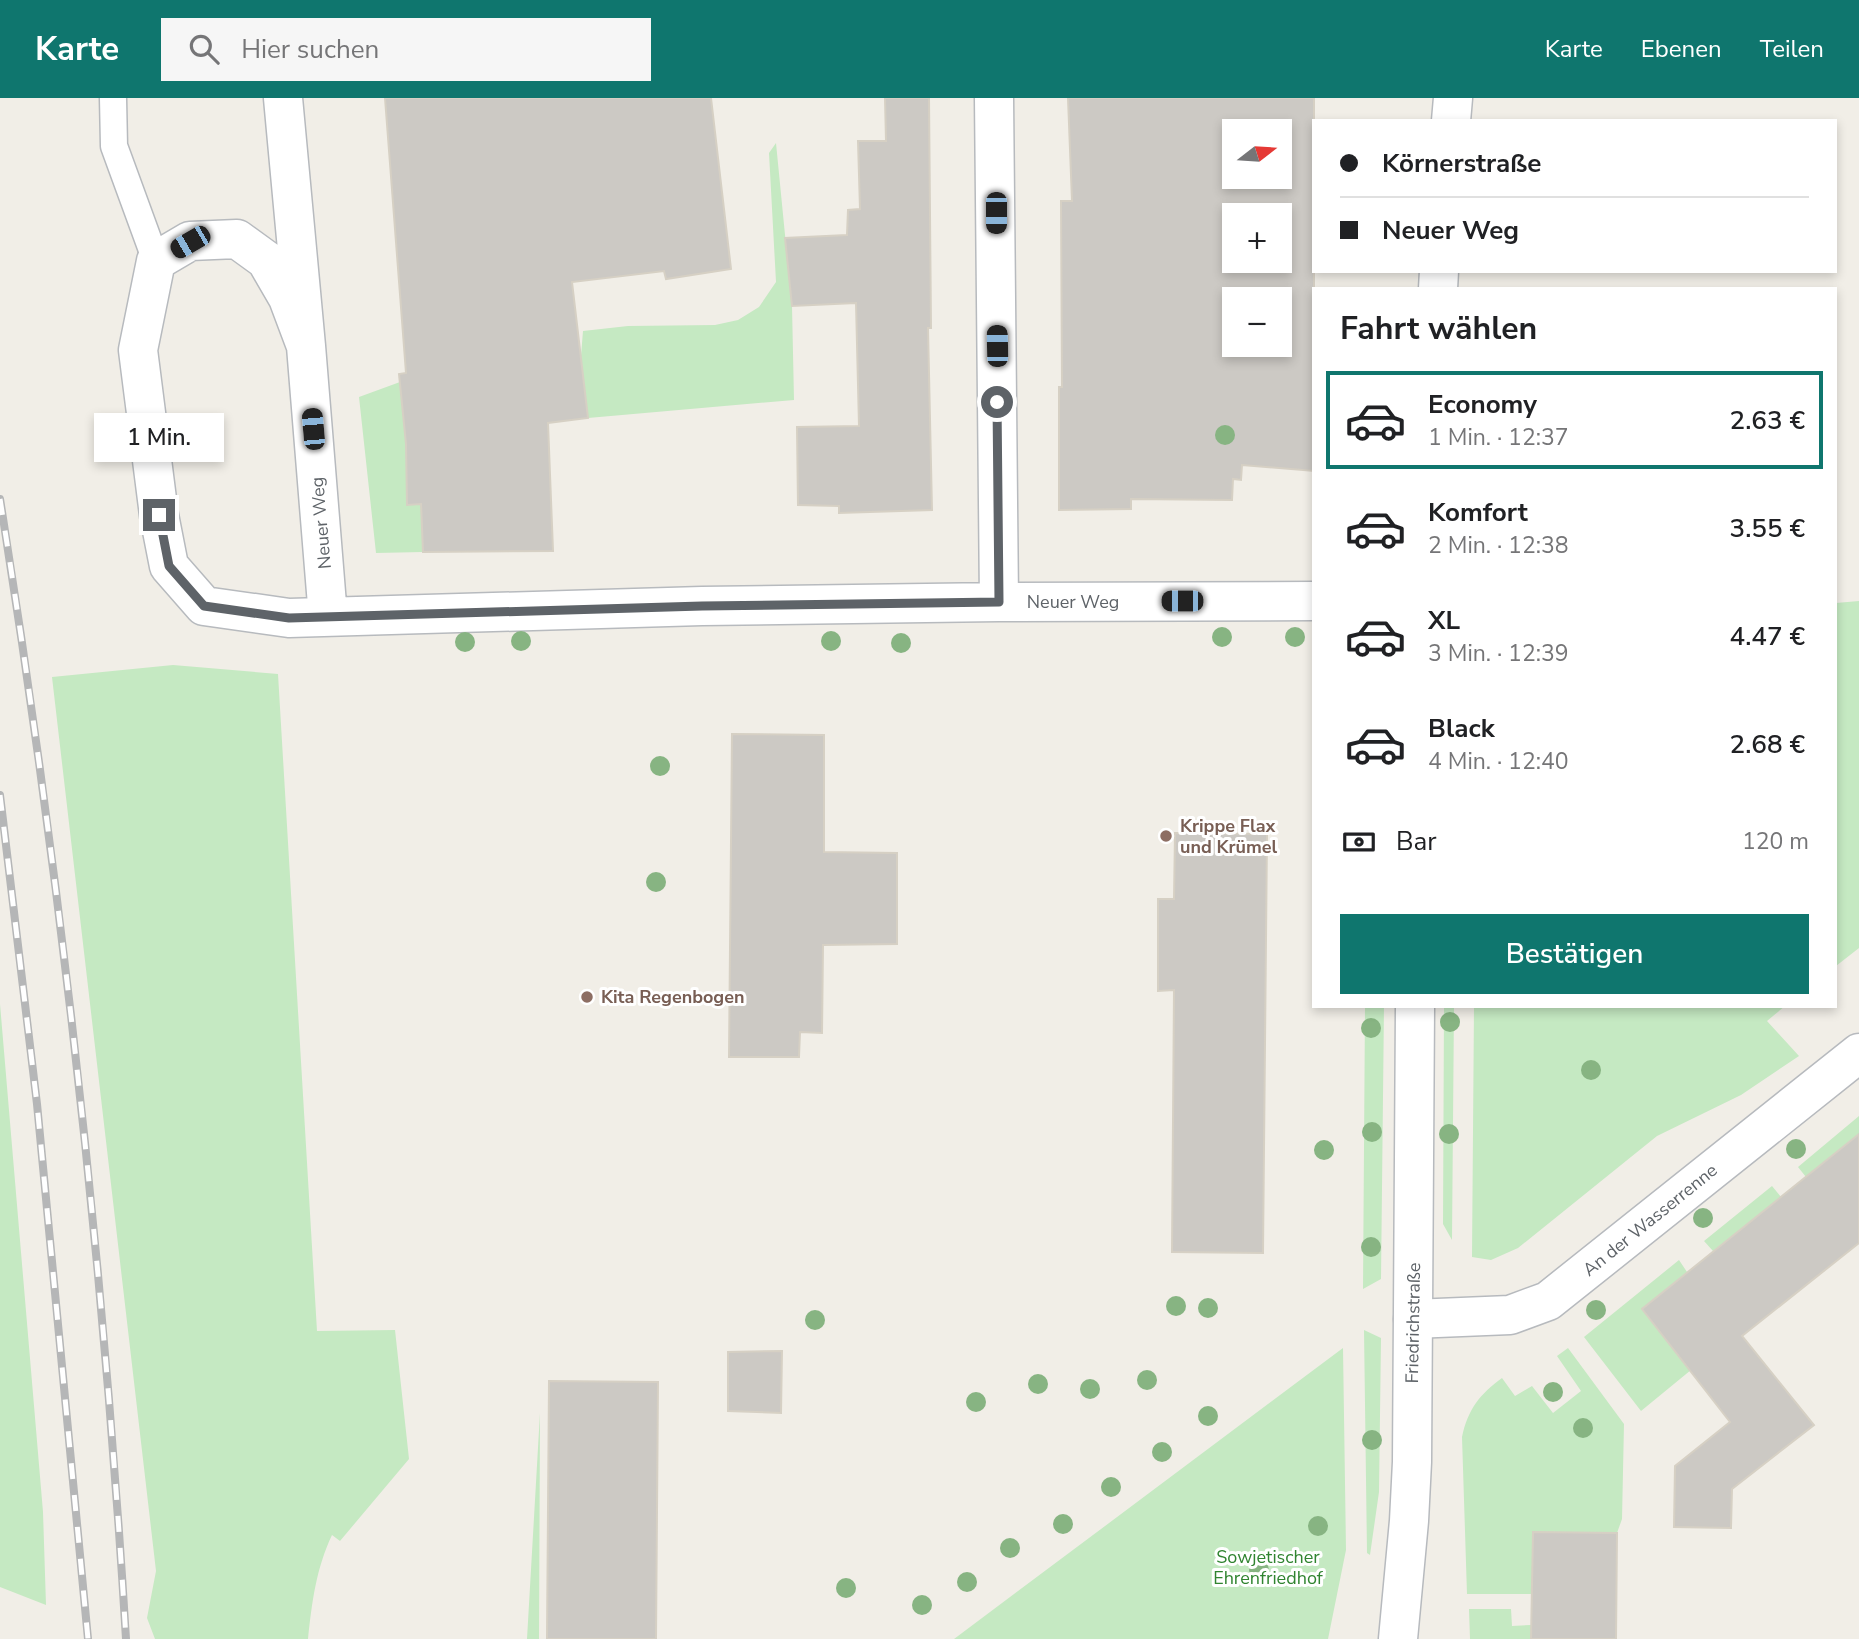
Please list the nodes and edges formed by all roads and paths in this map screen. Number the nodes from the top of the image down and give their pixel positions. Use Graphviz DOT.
graph roads {
  1 [pos="113,98"];
  2 [pos="282,98"];
  3 [pos="994,98"];
  4 [pos="1453,98"];
  5 [pos="1451,119"];
  6 [pos="156,261"];
  7 [pos="306,346"];
  8 [pos="1312,601"];
  9 [pos="999,602"];
  10 [pos="328,617"];
  11 [pos="1415,1008"];
  12 [pos="1859,1053"];
  13 [pos="1413,1319"];
  14 [pos="1398,1639"];
  1 -- 6 [label="lane"];
  2 -- 7 [label="street, Neuer Weg"];
  3 -- 9 [label="street"];
  4 -- 5 [label="street"];
  6 -- 7 [label="street, Neuer Weg"];
  6 -- 10 [label="street, Neuer Weg"];
  7 -- 10 [label="street, Neuer Weg"];
  8 -- 9 [label="street, Neuer Weg"];
  9 -- 10 [label="street, Neuer Weg"];
  11 -- 13 [label="street, Friedrichstraße"];
  12 -- 13 [label="street, An der Wasserrenne"];
  13 -- 14 [label="street, Friedrichstraße"];
}
